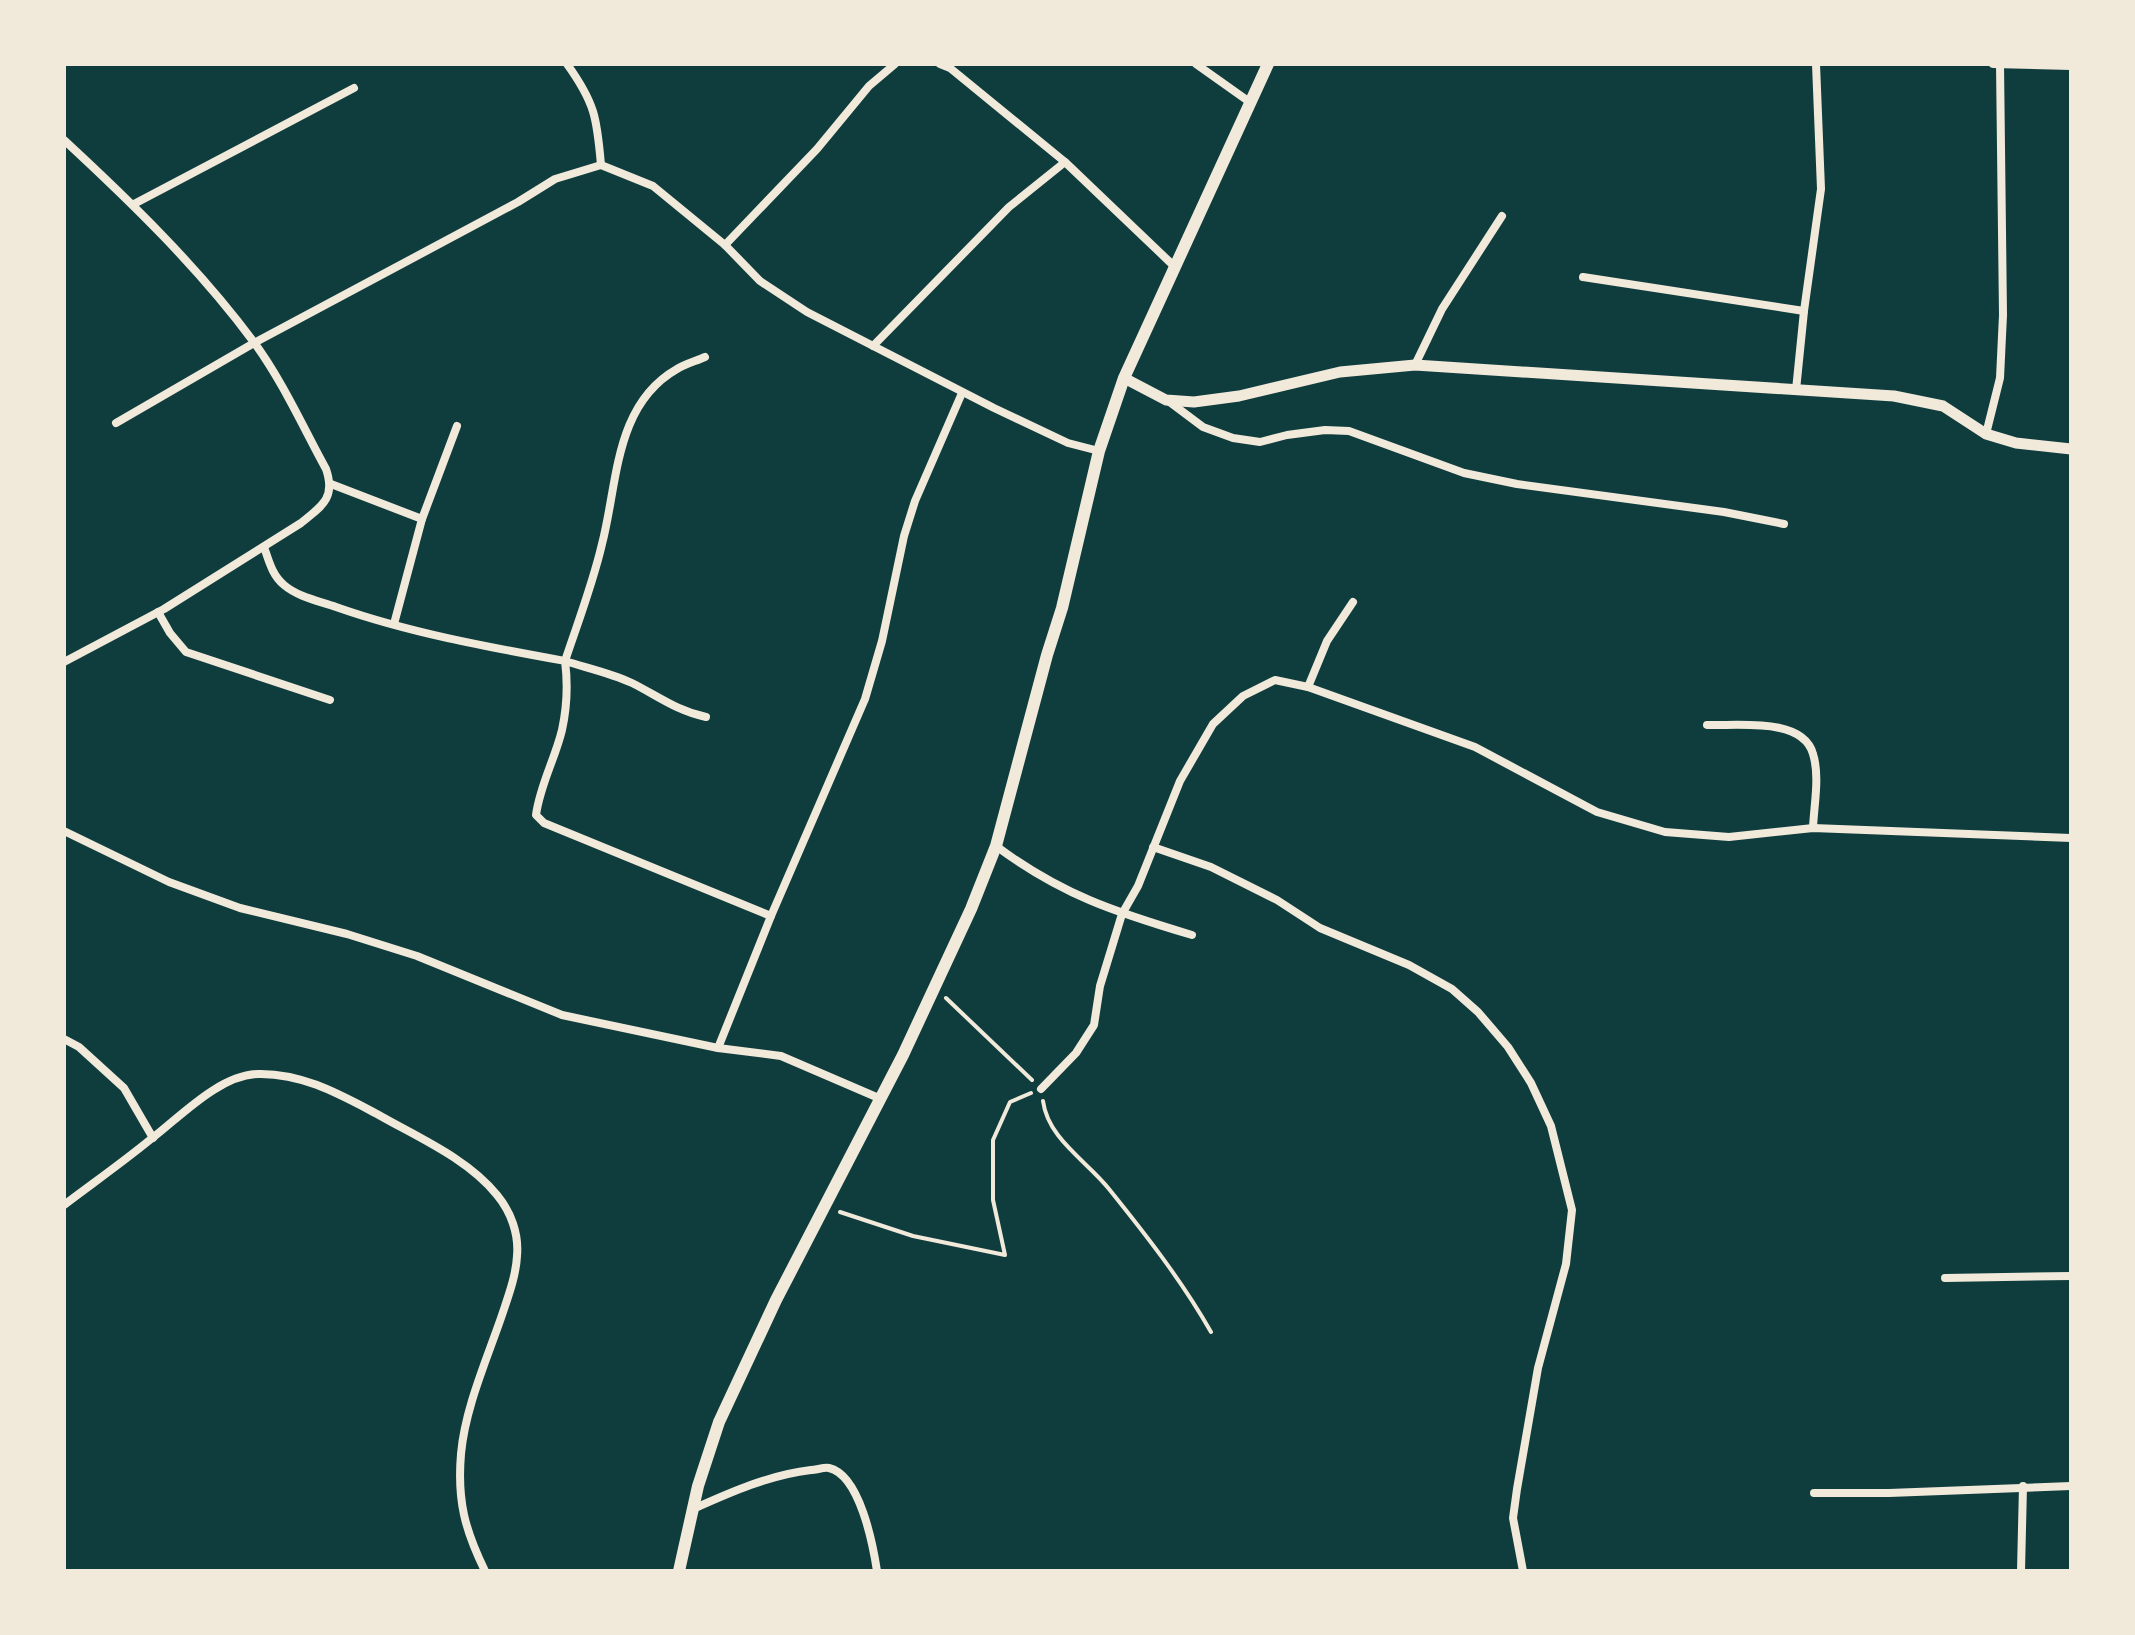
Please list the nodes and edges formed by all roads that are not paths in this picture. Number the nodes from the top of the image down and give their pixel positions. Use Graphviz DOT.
graph roads {
  1 [pos="567,64"];
  2 [pos="895,64"];
  3 [pos="940,64"];
  4 [pos="1196,64"];
  5 [pos="1268,64"];
  6 [pos="1816,64"];
  7 [pos="1993,64"];
  8 [pos="2000,64"];
  9 [pos="2071,66"];
  10 [pos="354,88"];
  11 [pos="1251,103"];
  12 [pos="64,140"];
  13 [pos="1065,162"];
  14 [pos="601,165"];
  15 [pos="134,204"];
  16 [pos="1502,216"];
  17 [pos="725,245"];
  18 [pos="1175,267"];
  19 [pos="1583,277"];
  20 [pos="1804,311"];
  21 [pos="254,343"];
  22 [pos="873,346"];
  23 [pos="705,357"];
  24 [pos="1415,365"];
  25 [pos="1124,378"];
  26 [pos="1796,390"];
  27 [pos="962,393"];
  28 [pos="1166,400"];
  29 [pos="116,423"];
  30 [pos="457,426"];
  31 [pos="1986,434"];
  32 [pos="2071,449"];
  33 [pos="1099,451"];
  34 [pos="331,484"];
  35 [pos="422,519"];
  36 [pos="1784,524"];
  37 [pos="264,547"];
  38 [pos="1353,602"];
  39 [pos="158,612"];
  40 [pos="394,624"];
  41 [pos="565,661"];
  42 [pos="64,662"];
  43 [pos="1308,687"];
  44 [pos="330,700"];
  45 [pos="706,717"];
  46 [pos="1707,725"];
  47 [pos="1813,828"];
  48 [pos="64,831"];
  49 [pos="2071,838"];
  50 [pos="996,846"];
  51 [pos="1153,847"];
  52 [pos="1122,914"];
  53 [pos="771,916"];
  54 [pos="1192,935"];
  55 [pos="64,1039"];
  56 [pos="718,1048"];
  57 [pos="1041,1089"];
  58 [pos="881,1099"];
  59 [pos="153,1138"];
  60 [pos="64,1205"];
  61 [pos="2071,1276"];
  62 [pos="1945,1278"];
  63 [pos="2023,1486"];
  64 [pos="2071,1486"];
  65 [pos="1814,1493"];
  66 [pos="693,1509"];
  67 [pos="485,1571"];
  68 [pos="679,1571"];
  69 [pos="877,1571"];
  70 [pos="1523,1571"];
  71 [pos="2021,1571"];
  1 -- 14 [label="street"];
  2 -- 17 [label="street"];
  3 -- 13 [label="street"];
  4 -- 11 [label="street"];
  5 -- 11 [label="main road"];
  6 -- 20 [label="street"];
  7 -- 8 [label="street"];
  8 -- 9 [label="street"];
  8 -- 31 [label="street"];
  10 -- 15 [label="street"];
  11 -- 18 [label="main road"];
  12 -- 15 [label="street"];
  13 -- 18 [label="street"];
  13 -- 22 [label="street"];
  14 -- 17 [label="street"];
  14 -- 21 [label="street"];
  15 -- 21 [label="street"];
  16 -- 24 [label="street"];
  17 -- 22 [label="street"];
  18 -- 25 [label="main road"];
  19 -- 20 [label="street"];
  20 -- 26 [label="street"];
  21 -- 29 [label="street"];
  21 -- 34 [label="street"];
  22 -- 27 [label="street"];
  23 -- 41 [label="street"];
  24 -- 26 [label="street"];
  24 -- 28 [label="street"];
  25 -- 28 [label="street"];
  25 -- 33 [label="main road"];
  26 -- 31 [label="street"];
  27 -- 33 [label="street"];
  27 -- 53 [label="street"];
  28 -- 36 [label="street"];
  30 -- 35 [label="street"];
  31 -- 32 [label="street"];
  33 -- 50 [label="main road"];
  34 -- 35 [label="street"];
  34 -- 37 [label="street"];
  35 -- 40 [label="street"];
  37 -- 39 [label="street"];
  37 -- 40 [label="street"];
  38 -- 43 [label="street"];
  39 -- 42 [label="street"];
  39 -- 44 [label="street"];
  40 -- 41 [label="street"];
  41 -- 45 [label="street"];
  41 -- 53 [label="street"];
  43 -- 47 [label="street"];
  43 -- 51 [label="street"];
  46 -- 47 [label="street"];
  47 -- 49 [label="street"];
  48 -- 56 [label="street"];
  50 -- 52 [label="street"];
  50 -- 58 [label="main road"];
  51 -- 52 [label="street"];
  51 -- 70 [label="street"];
  52 -- 54 [label="street"];
  52 -- 57 [label="street"];
  53 -- 56 [label="street"];
  55 -- 59 [label="street"];
  56 -- 58 [label="street"];
  58 -- 66 [label="main road"];
  59 -- 60 [label="street"];
  59 -- 67 [label="street"];
  61 -- 62 [label="street"];
  63 -- 64 [label="street"];
  63 -- 65 [label="street"];
  63 -- 71 [label="street"];
  66 -- 68 [label="main road"];
  66 -- 69 [label="street"];
}
